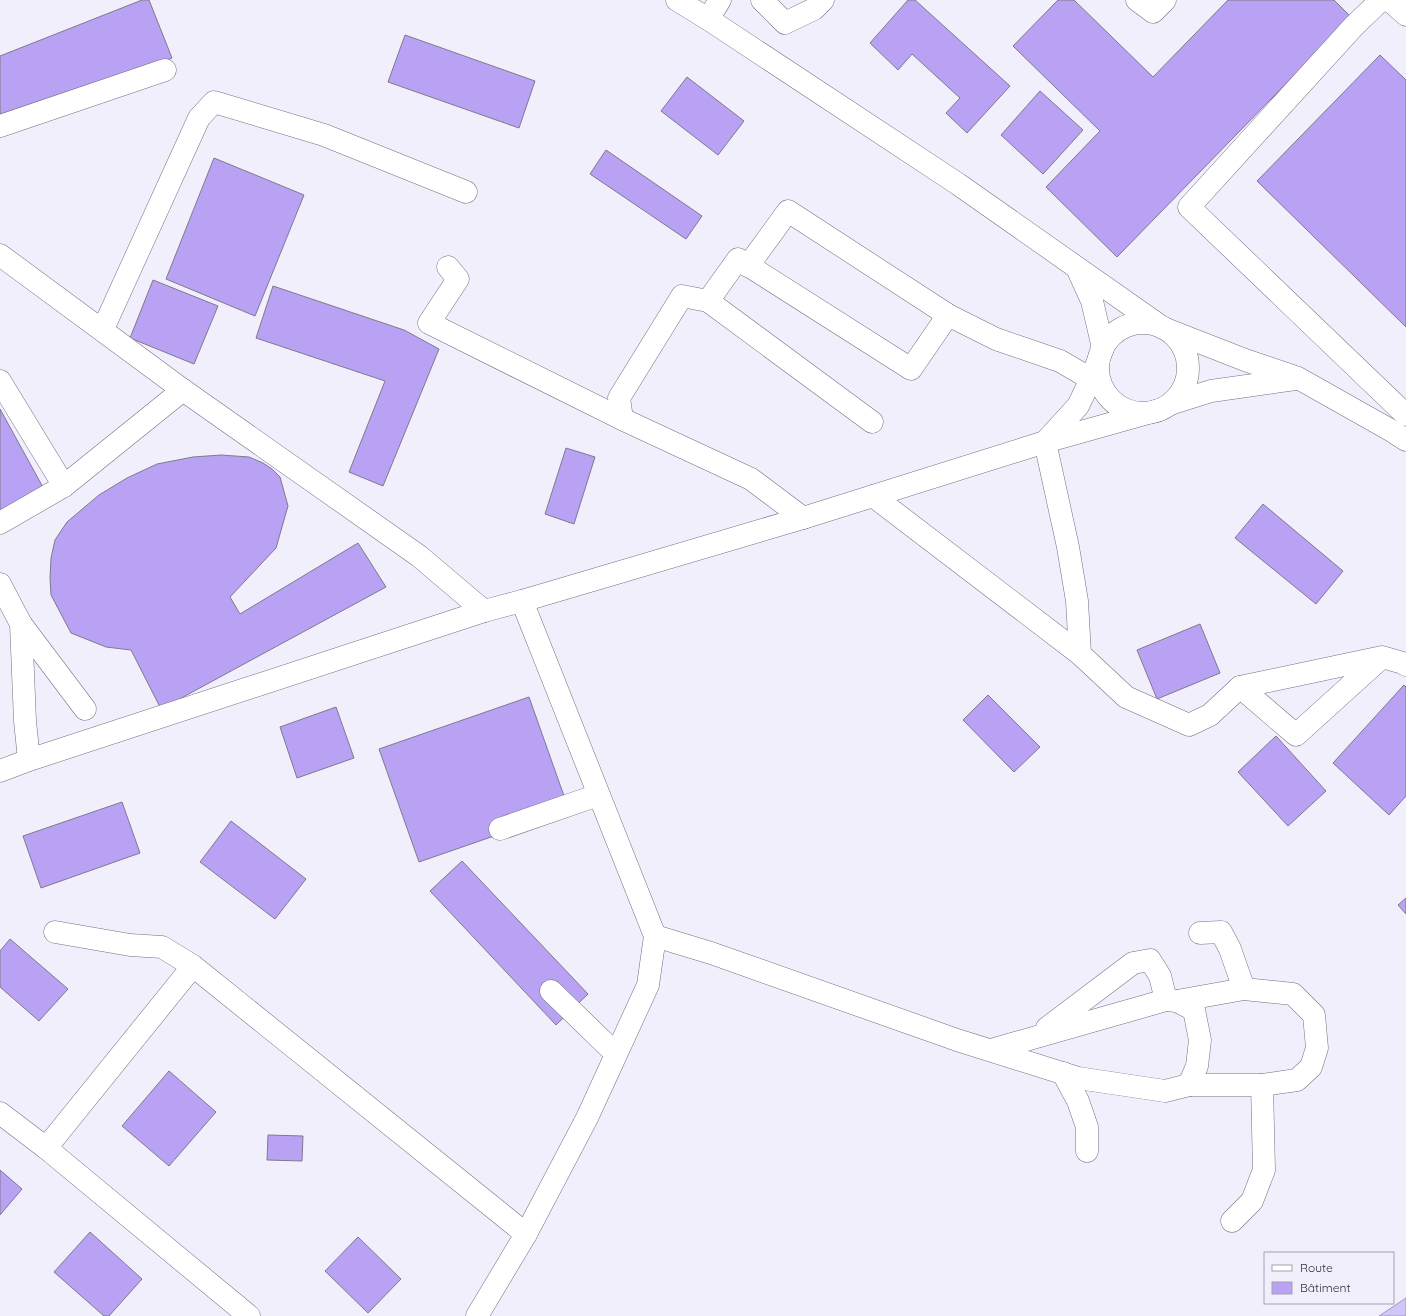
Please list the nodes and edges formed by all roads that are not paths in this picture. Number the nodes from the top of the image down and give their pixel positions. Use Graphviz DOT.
graph roads {
  1 [pos="677,0"];
  2 [pos="720,0"];
  3 [pos="762,0"];
  4 [pos="769,0"];
  5 [pos="823,0"];
  6 [pos="1137,0"];
  7 [pos="1165,0"];
  8 [pos="1382,0"];
  9 [pos="1389,0"];
  10 [pos="1406,15"];
  11 [pos="708,19"];
  12 [pos="785,23"];
  13 [pos="165,70"];
  14 [pos="0,126"];
  15 [pos="466,192"];
  16 [pos="0,255"];
  17 [pos="748,266"];
  18 [pos="448,267"];
  19 [pos="1077,268"];
  20 [pos="708,301"];
  21 [pos="948,315"];
  22 [pos="1163,328"];
  23 [pos="103,329"];
  24 [pos="1103,348"];
  25 [pos="1298,378"];
  26 [pos="0,380"];
  27 [pos="1091,380"];
  28 [pos="183,390"];
  29 [pos="1166,406"];
  30 [pos="1406,415"];
  31 [pos="622,419"];
  32 [pos="872,422"];
  33 [pos="1406,440"];
  34 [pos="1045,442"];
  35 [pos="64,486"];
  36 [pos="873,496"];
  37 [pos="803,518"];
  38 [pos="0,523"];
  39 [pos="0,584"];
  40 [pos="522,602"];
  41 [pos="484,611"];
  42 [pos="21,624"];
  43 [pos="1080,654"];
  44 [pos="1382,657"];
  45 [pos="1406,665"];
  46 [pos="1240,687"];
  47 [pos="85,709"];
  48 [pos="29,760"];
  49 [pos="0,771"];
  50 [pos="598,795"];
  51 [pos="500,829"];
  52 [pos="55,932"];
  53 [pos="1200,933"];
  54 [pos="655,936"];
  55 [pos="193,966"];
  56 [pos="1244,989"];
  57 [pos="551,991"];
  58 [pos="1171,1000"];
  59 [pos="1036,1036"];
  60 [pos="991,1050"];
  61 [pos="616,1054"];
  62 [pos="1063,1073"];
  63 [pos="1189,1084"];
  64 [pos="1262,1085"];
  65 [pos="0,1113"];
  66 [pos="46,1148"];
  67 [pos="1086,1151"];
  68 [pos="1232,1221"];
  69 [pos="526,1234"];
  70 [pos="249,1316"];
  71 [pos="477,1316"];
  1 -- 11 [label="lane"];
  2 -- 11 [label="lane"];
  3 -- 12 [label="lane"];
  4 -- 12 [label="lane"];
  5 -- 12 [label="lane"];
  6 -- 7 [label="lane"];
  8 -- 30 [label="lane"];
  9 -- 10 [label="lane"];
  11 -- 19 [label="lane"];
  13 -- 14 [label="lane"];
  15 -- 23 [label="lane"];
  16 -- 23 [label="lane"];
  17 -- 20 [label="lane"];
  17 -- 21 [label="lane"];
  17 -- 21 [label="lane"];
  18 -- 31 [label="lane"];
  19 -- 22 [label="lane"];
  19 -- 24 [label="lane"];
  20 -- 31 [label="lane"];
  20 -- 32 [label="lane"];
  21 -- 27 [label="lane"];
  22 -- 24 [label="lane"];
  22 -- 25 [label="lane"];
  22 -- 29 [label="lane"];
  23 -- 28 [label="lane"];
  24 -- 27 [label="lane"];
  24 -- 29 [label="lane"];
  25 -- 29 [label="lane"];
  25 -- 33 [label="lane"];
  26 -- 35 [label="lane"];
  27 -- 34 [label="lane"];
  28 -- 35 [label="lane"];
  28 -- 41 [label="lane"];
  29 -- 34 [label="lane"];
  31 -- 37 [label="lane"];
  34 -- 36 [label="lane"];
  34 -- 43 [label="lane"];
  35 -- 38 [label="lane"];
  36 -- 37 [label="lane"];
  36 -- 43 [label="lane"];
  37 -- 40 [label="lane"];
  39 -- 42 [label="lane"];
  40 -- 41 [label="lane"];
  40 -- 50 [label="lane"];
  41 -- 48 [label="lane"];
  42 -- 47 [label="lane"];
  42 -- 48 [label="lane"];
  43 -- 46 [label="lane"];
  44 -- 45 [label="lane"];
  44 -- 46 [label="lane"];
  44 -- 46 [label="lane"];
  48 -- 49 [label="lane"];
  50 -- 51 [label="lane"];
  50 -- 54 [label="lane"];
  52 -- 55 [label="lane"];
  53 -- 56 [label="lane"];
  54 -- 60 [label="lane"];
  54 -- 61 [label="lane"];
  55 -- 66 [label="lane"];
  55 -- 69 [label="lane"];
  56 -- 58 [label="lane"];
  56 -- 64 [label="lane"];
  57 -- 61 [label="lane"];
  58 -- 59 [label="lane"];
  58 -- 59 [label="lane"];
  58 -- 63 [label="lane"];
  59 -- 60 [label="lane"];
  60 -- 62 [label="lane"];
  61 -- 69 [label="lane"];
  62 -- 63 [label="lane"];
  62 -- 67 [label="lane"];
  63 -- 64 [label="lane"];
  64 -- 68 [label="lane"];
  65 -- 66 [label="lane"];
  66 -- 70 [label="lane"];
  69 -- 71 [label="lane"];
}
